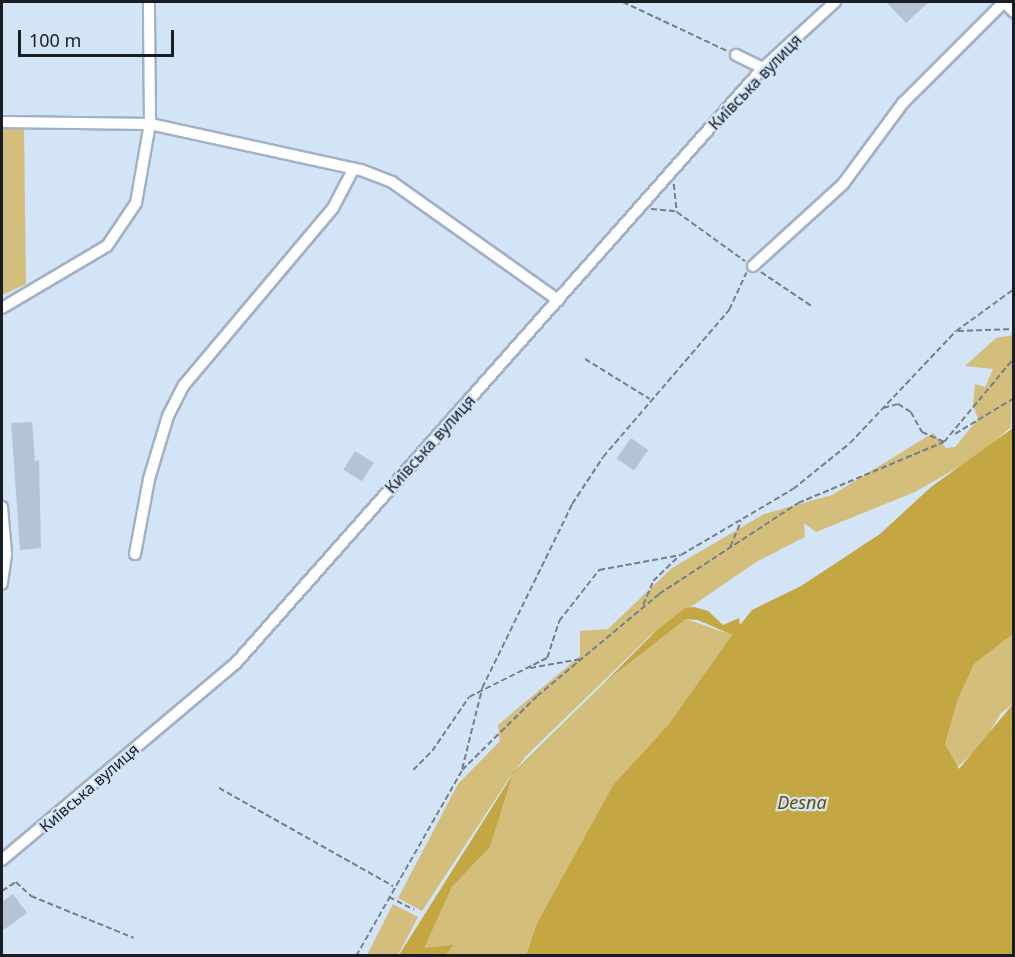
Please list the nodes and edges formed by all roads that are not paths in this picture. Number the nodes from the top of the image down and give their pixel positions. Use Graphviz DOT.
graph roads {
  1 [pos="149,2"];
  2 [pos="835,2"];
  3 [pos="1004,2"];
  4 [pos="1014,12"];
  5 [pos="736,55"];
  6 [pos="763,68"];
  7 [pos="2,122"];
  8 [pos="150,124"];
  9 [pos="354,168"];
  10 [pos="749,264"];
  11 [pos="558,300"];
  12 [pos="2,308"];
  13 [pos="2,507"];
  14 [pos="135,554"];
  15 [pos="2,584"];
  16 [pos="2,860"];
  1 -- 8 [label="street"];
  2 -- 6 [label="street, Київська вулиця"];
  3 -- 4 [label="street"];
  3 -- 10 [label="street"];
  5 -- 6 [label="street"];
  6 -- 11 [label="street, Київська вулиця"];
  7 -- 8 [label="street"];
  8 -- 9 [label="street"];
  8 -- 12 [label="street"];
  9 -- 11 [label="street"];
  9 -- 14 [label="street"];
  11 -- 16 [label="street, Київська вулиця"];
  13 -- 15 [label="street"];
}
